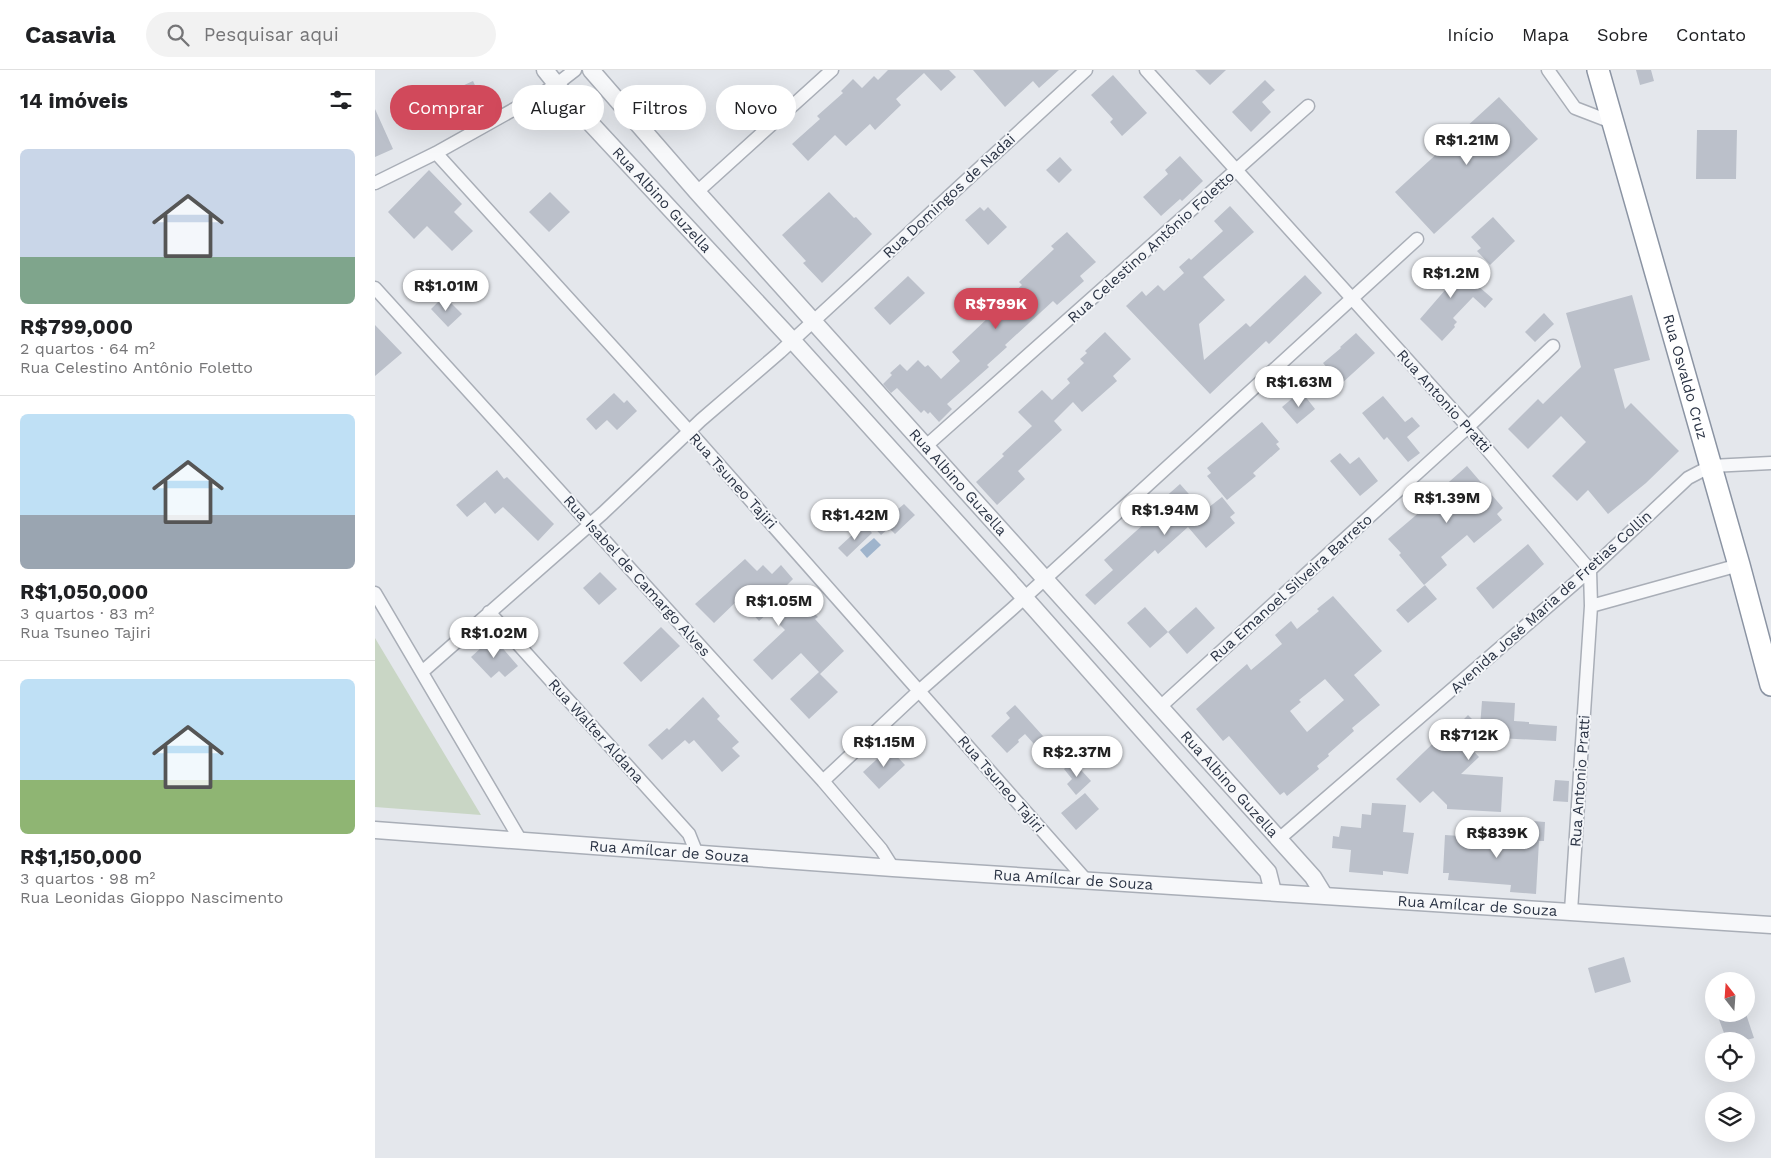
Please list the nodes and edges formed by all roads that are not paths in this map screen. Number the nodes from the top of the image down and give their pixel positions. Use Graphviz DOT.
graph roads {
  1 [pos="545,70"];
  2 [pos="575,70"];
  3 [pos="591,70"];
  4 [pos="832,70"];
  5 [pos="1086,70"];
  6 [pos="1146,70"];
  7 [pos="1548,70"];
  8 [pos="1598,70"];
  9 [pos="557,84"];
  10 [pos="1308,106"];
  11 [pos="1614,123"];
  12 [pos="435,153"];
  13 [pos="1237,170"];
  14 [pos="375,183"];
  15 [pos="697,192"];
  16 [pos="1417,239"];
  17 [pos="375,288"];
  18 [pos="1352,298"];
  19 [pos="813,321"];
  20 [pos="792,340"];
  21 [pos="1553,346"];
  22 [pos="1468,427"];
  23 [pos="689,432"];
  24 [pos="926,446"];
  25 [pos="1771,463"];
  26 [pos="1711,466"];
  27 [pos="590,524"];
  28 [pos="1739,565"];
  29 [pos="1590,570"];
  30 [pos="1045,579"];
  31 [pos="375,592"];
  32 [pos="1024,598"];
  33 [pos="1591,606"];
  34 [pos="489,612"];
  35 [pos="422,672"];
  36 [pos="1771,685"];
  37 [pos="919,691"];
  38 [pos="1160,707"];
  39 [pos="823,781"];
  40 [pos="375,830"];
  41 [pos="1279,839"];
  42 [pos="521,841"];
  43 [pos="697,854"];
  44 [pos="893,868"];
  45 [pos="1086,880"];
  46 [pos="1273,892"];
  47 [pos="1324,896"];
  48 [pos="1571,911"];
  49 [pos="1771,925"];
  1 -- 9 [label="street, Rua Albino Guzella"];
  2 -- 9 [label="street"];
  3 -- 15 [label="street, Rua Albino Guzella"];
  4 -- 15 [label="street"];
  5 -- 19 [label="street, Rua Domingos de Nadai"];
  6 -- 13 [label="street, Rua Antonio Pratti"];
  7 -- 11 [label="street"];
  8 -- 11 [label="highway, Rua Osvaldo Cruz"];
  9 -- 12 [label="street"];
  9 -- 20 [label="street, Rua Albino Guzella"];
  10 -- 13 [label="street, Rua Celestino Antônio Foletto"];
  11 -- 26 [label="highway, Rua Osvaldo Cruz"];
  12 -- 14 [label="street"];
  12 -- 23 [label="street, Rua Tsuneo Tajiri"];
  13 -- 18 [label="street, Rua Antonio Pratti"];
  13 -- 24 [label="street, Rua Celestino Antônio Foletto"];
  15 -- 19 [label="street, Rua Albino Guzella"];
  16 -- 18 [label="street"];
  17 -- 27 [label="street, Rua Isabel de Camargo Alves"];
  18 -- 22 [label="street, Rua Antonio Pratti"];
  18 -- 30 [label="street"];
  19 -- 20 [label="street, Rua Domingos de Nadai"];
  19 -- 24 [label="street, Rua Albino Guzella"];
  20 -- 23 [label="street"];
  20 -- 32 [label="street, Rua Albino Guzella"];
  21 -- 22 [label="street, Rua Emanoel Silveira Barreto"];
  22 -- 29 [label="street, Rua Antonio Pratti"];
  22 -- 38 [label="street, Rua Emanoel Silveira Barreto"];
  23 -- 27 [label="street"];
  23 -- 37 [label="street, Rua Tsuneo Tajiri"];
  24 -- 30 [label="street, Rua Albino Guzella"];
  25 -- 26 [label="street"];
  26 -- 28 [label="highway, Rua Osvaldo Cruz"];
  26 -- 29 [label="street, Avenida José Maria de Fretias Collin"];
  27 -- 34 [label="street"];
  27 -- 39 [label="street, Rua Isabel de Camargo Alves"];
  28 -- 33 [label="street"];
  28 -- 36 [label="highway, Rua Osvaldo Cruz"];
  29 -- 33 [label="street, Rua Antonio Pratti"];
  29 -- 41 [label="street, Avenida José Maria de Fretias Collin"];
  30 -- 32 [label="street"];
  30 -- 38 [label="street, Rua Albino Guzella"];
  31 -- 35 [label="street"];
  32 -- 37 [label="street"];
  32 -- 46 [label="street, Rua Albino Guzella"];
  33 -- 48 [label="street, Rua Antonio Pratti"];
  34 -- 35 [label="street"];
  34 -- 43 [label="street, Rua Walter Aldana"];
  35 -- 42 [label="street"];
  37 -- 39 [label="street"];
  37 -- 45 [label="street, Rua Tsuneo Tajiri"];
  38 -- 41 [label="street, Rua Albino Guzella"];
  39 -- 44 [label="street, Rua Isabel de Camargo Alves"];
  40 -- 42 [label="street, Rua Amílcar de Souza"];
  41 -- 47 [label="street, Rua Albino Guzella"];
  42 -- 43 [label="street, Rua Amílcar de Souza"];
  43 -- 44 [label="street, Rua Amílcar de Souza"];
  44 -- 45 [label="street, Rua Amílcar de Souza"];
  45 -- 46 [label="street, Rua Amílcar de Souza"];
  46 -- 47 [label="street, Rua Amílcar de Souza"];
  47 -- 48 [label="street, Rua Amílcar de Souza"];
  48 -- 49 [label="street, Rua Amílcar de Souza"];
}
